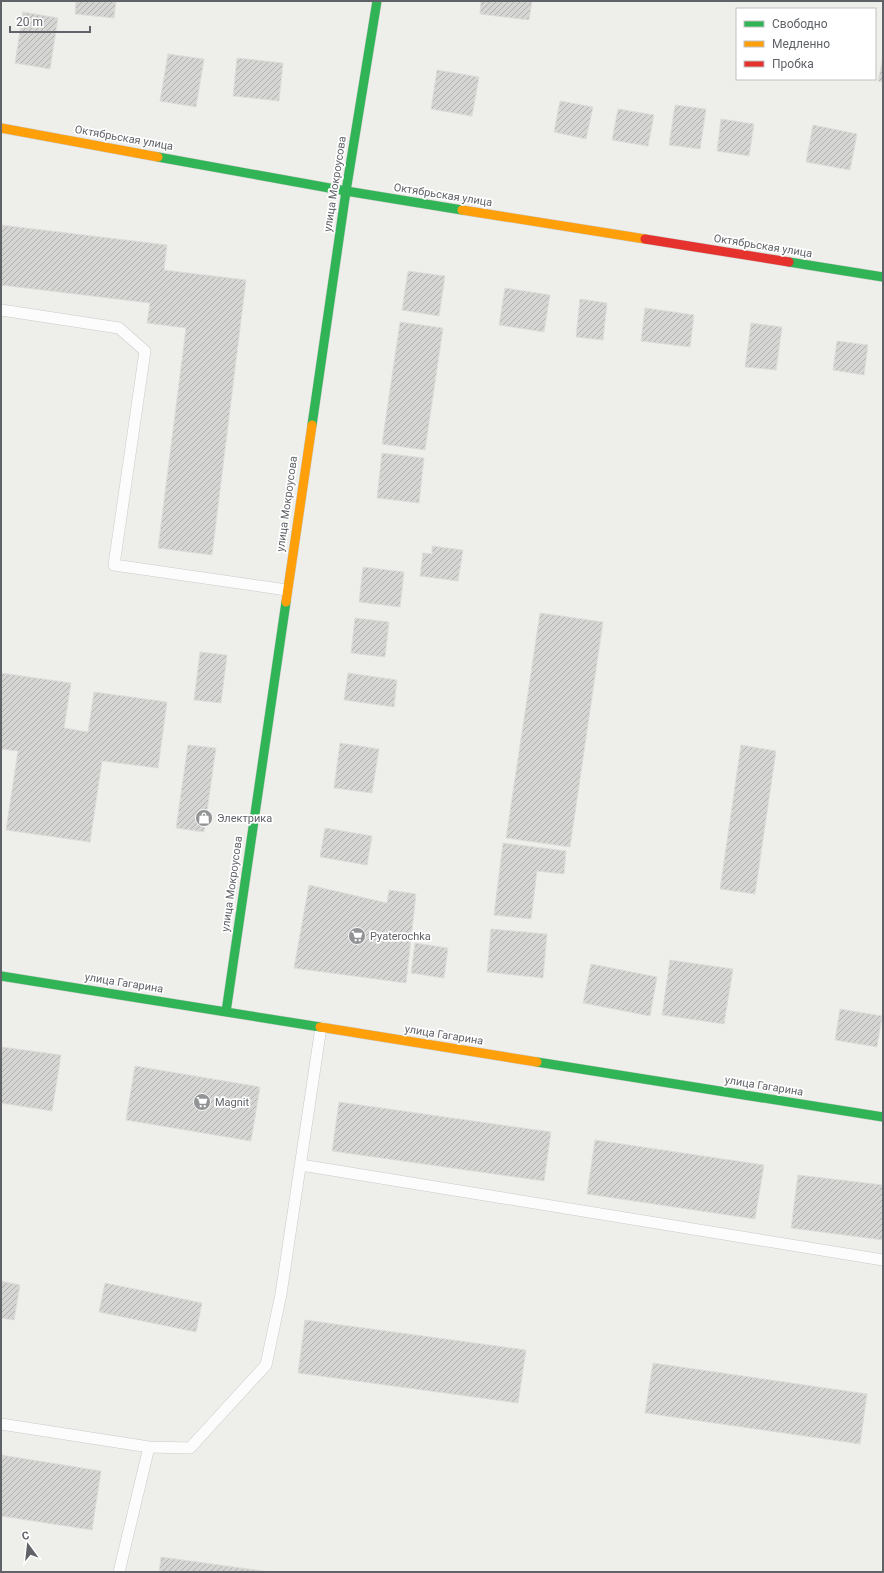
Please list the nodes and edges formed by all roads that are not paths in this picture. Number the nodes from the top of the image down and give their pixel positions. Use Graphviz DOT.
graph roads {
  1 [pos="378,1"];
  2 [pos="1,128"];
  3 [pos="346,191"];
  4 [pos="883,277"];
  5 [pos="1,310"];
  6 [pos="287,590"];
  7 [pos="1,976"];
  8 [pos="226,1012"];
  9 [pos="322,1027"];
  10 [pos="883,1117"];
  11 [pos="301,1165"];
  12 [pos="883,1260"];
  13 [pos="1,1424"];
  14 [pos="149,1447"];
  15 [pos="119,1572"];
  1 -- 3 [label="street, улица Мокроусова"];
  2 -- 3 [label="street, Октябрьская улица"];
  3 -- 4 [label="street, Октябрьская улица"];
  3 -- 6 [label="street, улица Мокроусова"];
  5 -- 6 [label="lane"];
  6 -- 8 [label="street, улица Мокроусова"];
  7 -- 8 [label="street, улица Гагарина"];
  8 -- 9 [label="street, улица Гагарина"];
  9 -- 10 [label="street, улица Гагарина"];
  9 -- 11 [label="lane"];
  11 -- 12 [label="lane"];
  11 -- 14 [label="lane"];
  13 -- 14 [label="lane"];
  14 -- 15 [label="lane"];
}
